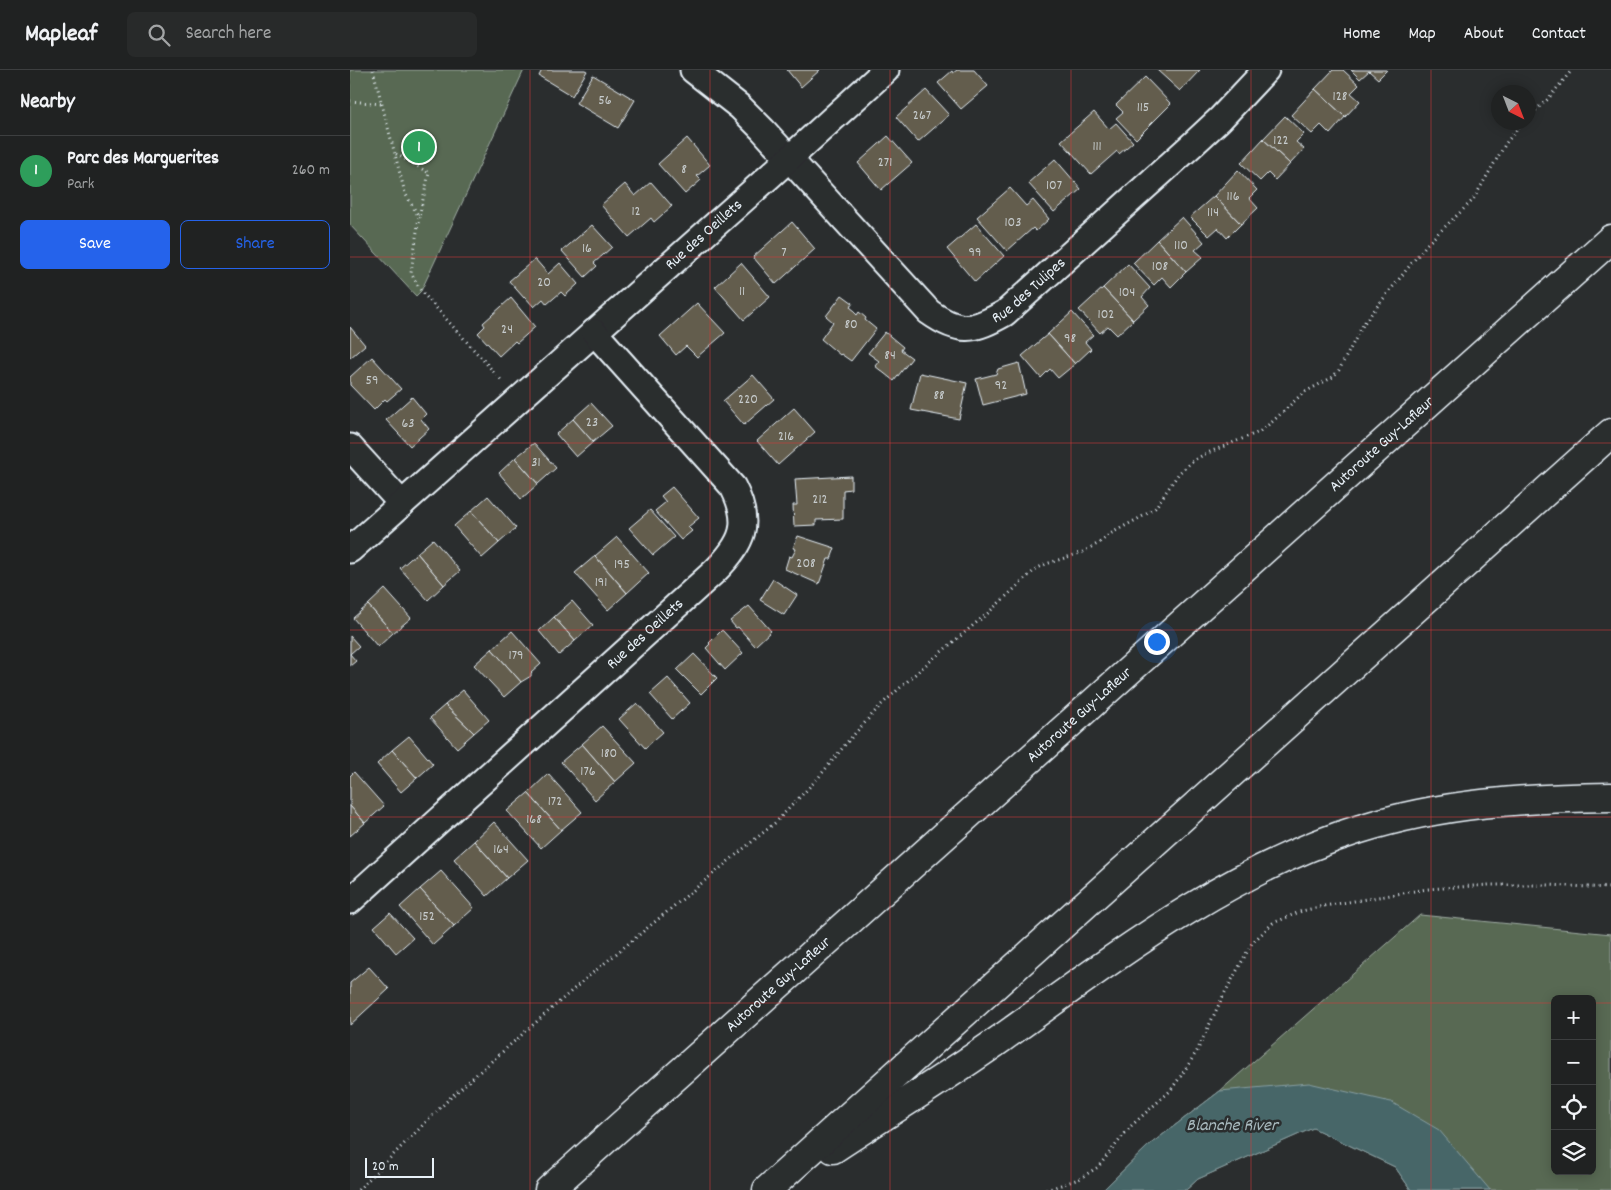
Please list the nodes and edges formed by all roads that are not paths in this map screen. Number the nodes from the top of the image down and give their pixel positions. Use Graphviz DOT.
graph roads {
  1 [pos="693,70"];
  2 [pos="886,70"];
  3 [pos="1266,70"];
  4 [pos="790,158"];
  5 [pos="1611,239"];
  6 [pos="594,332"];
  7 [pos="1611,433"];
  8 [pos="350,447"];
  9 [pos="402,504"];
  10 [pos="350,550"];
  11 [pos="1611,797"];
  12 [pos="350,901"];
  13 [pos="549,1190"];
  14 [pos="767,1190"];
  15 [pos="772,1190"];
  1 -- 4 [label="street, Rue des Tulipes"];
  2 -- 4 [label="street"];
  3 -- 4 [label="street, Rue des Tulipes"];
  4 -- 6 [label="street, Rue des Oeillets"];
  5 -- 13 [label="highway, Autoroute Guy-Lafleur"];
  6 -- 9 [label="street, Rue des Oeillets"];
  6 -- 12 [label="street, Rue des Oeillets"];
  7 -- 14 [label="highway"];
  8 -- 9 [label="street"];
  9 -- 10 [label="street, Rue des Oeillets"];
  11 -- 15 [label="highway"];
}
